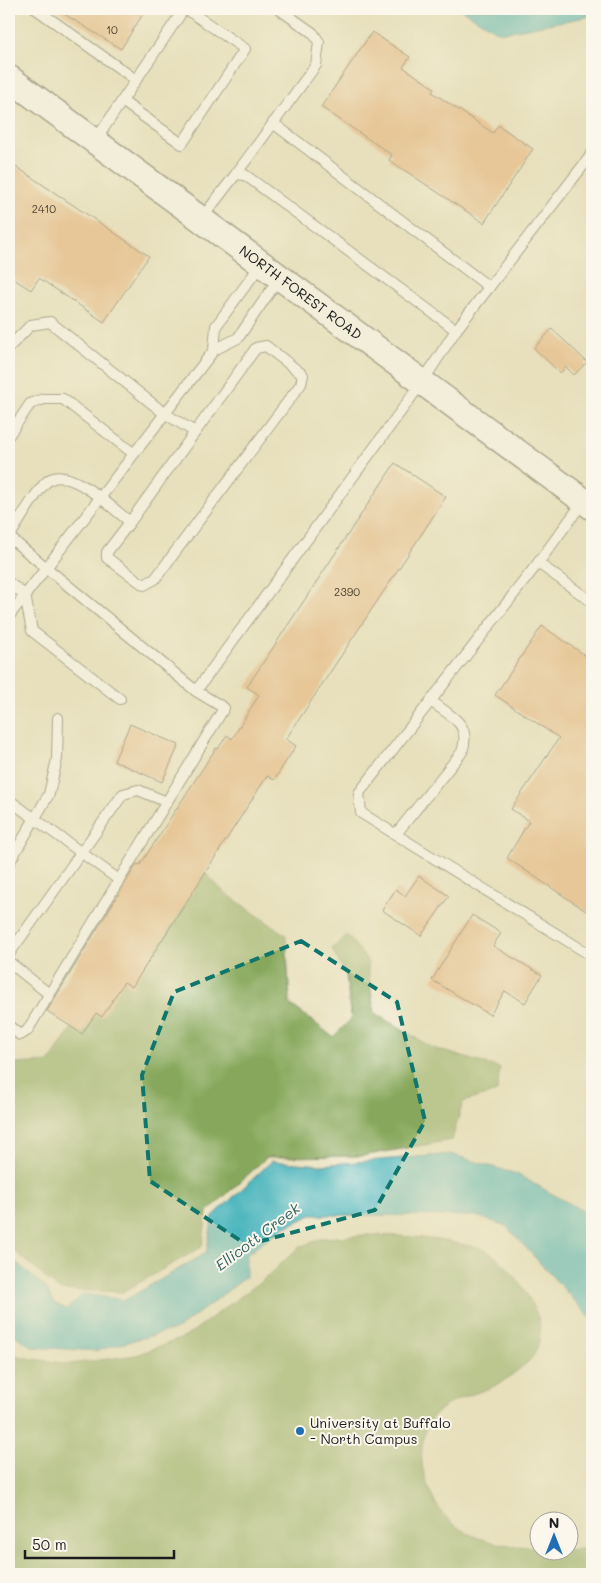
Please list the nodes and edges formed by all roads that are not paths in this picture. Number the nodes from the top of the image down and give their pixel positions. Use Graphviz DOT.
graph roads {
  1 [pos="36,9"];
  2 [pos="185,9"];
  3 [pos="280,9"];
  4 [pos="9,78"];
  5 [pos="136,80"];
  6 [pos="122,102"];
  7 [pos="273,123"];
  8 [pos="95,141"];
  9 [pos="592,154"];
  10 [pos="236,174"];
  11 [pos="202,218"];
  12 [pos="271,270"];
  13 [pos="489,287"];
  14 [pos="456,330"];
  15 [pos="9,346"];
  16 [pos="214,350"];
  17 [pos="423,382"];
  18 [pos="164,413"];
  19 [pos="195,432"];
  20 [pos="9,435"];
  21 [pos="134,453"];
  22 [pos="100,498"];
  23 [pos="588,504"];
  24 [pos="130,522"];
  25 [pos="9,537"];
  26 [pos="538,563"];
  27 [pos="47,568"];
  28 [pos="9,583"];
  29 [pos="25,595"];
  30 [pos="592,602"];
  31 [pos="9,616"];
  32 [pos="196,691"];
  33 [pos="120,700"];
  34 [pos="430,701"];
  35 [pos="58,718"];
  36 [pos="9,800"];
  37 [pos="166,802"];
  38 [pos="35,818"];
  39 [pos="396,834"];
  40 [pos="81,852"];
  41 [pos="9,863"];
  42 [pos="119,880"];
  43 [pos="9,954"];
  44 [pos="592,956"];
  45 [pos="9,962"];
  46 [pos="49,994"];
  47 [pos="9,1026"];
  1 -- 5 [label="lane"];
  2 -- 5 [label="lane"];
  2 -- 6 [label="lane"];
  3 -- 7 [label="lane"];
  4 -- 8 [label="street, NORTH FOREST ROAD"];
  5 -- 6 [label="lane"];
  6 -- 8 [label="lane"];
  7 -- 10 [label="lane"];
  7 -- 13 [label="lane"];
  8 -- 11 [label="street, NORTH FOREST ROAD"];
  9 -- 13 [label="lane"];
  10 -- 11 [label="lane"];
  10 -- 14 [label="lane"];
  11 -- 12 [label="street, NORTH FOREST ROAD"];
  12 -- 16 [label="lane"];
  12 -- 16 [label="lane"];
  12 -- 17 [label="street, NORTH FOREST ROAD"];
  13 -- 14 [label="lane"];
  14 -- 17 [label="lane"];
  15 -- 18 [label="lane"];
  16 -- 18 [label="lane"];
  17 -- 23 [label="street, NORTH FOREST ROAD"];
  17 -- 32 [label="lane"];
  18 -- 19 [label="lane"];
  18 -- 21 [label="lane"];
  19 -- 24 [label="lane"];
  19 -- 24 [label="lane"];
  20 -- 21 [label="lane"];
  21 -- 22 [label="lane"];
  22 -- 24 [label="lane"];
  22 -- 25 [label="lane"];
  22 -- 27 [label="lane"];
  23 -- 26 [label="lane"];
  25 -- 27 [label="lane"];
  26 -- 30 [label="lane"];
  26 -- 34 [label="lane"];
  27 -- 29 [label="lane"];
  27 -- 32 [label="lane"];
  28 -- 29 [label="lane"];
  29 -- 31 [label="lane"];
  29 -- 33 [label="lane"];
  32 -- 37 [label="lane"];
  34 -- 39 [label="lane"];
  34 -- 39 [label="lane"];
  35 -- 38 [label="lane"];
  36 -- 38 [label="lane"];
  37 -- 40 [label="lane"];
  37 -- 42 [label="lane"];
  38 -- 40 [label="lane"];
  38 -- 41 [label="lane"];
  39 -- 44 [label="lane"];
  40 -- 42 [label="lane"];
  40 -- 43 [label="lane"];
  42 -- 46 [label="lane"];
  45 -- 46 [label="lane"];
  46 -- 47 [label="lane"];
}
